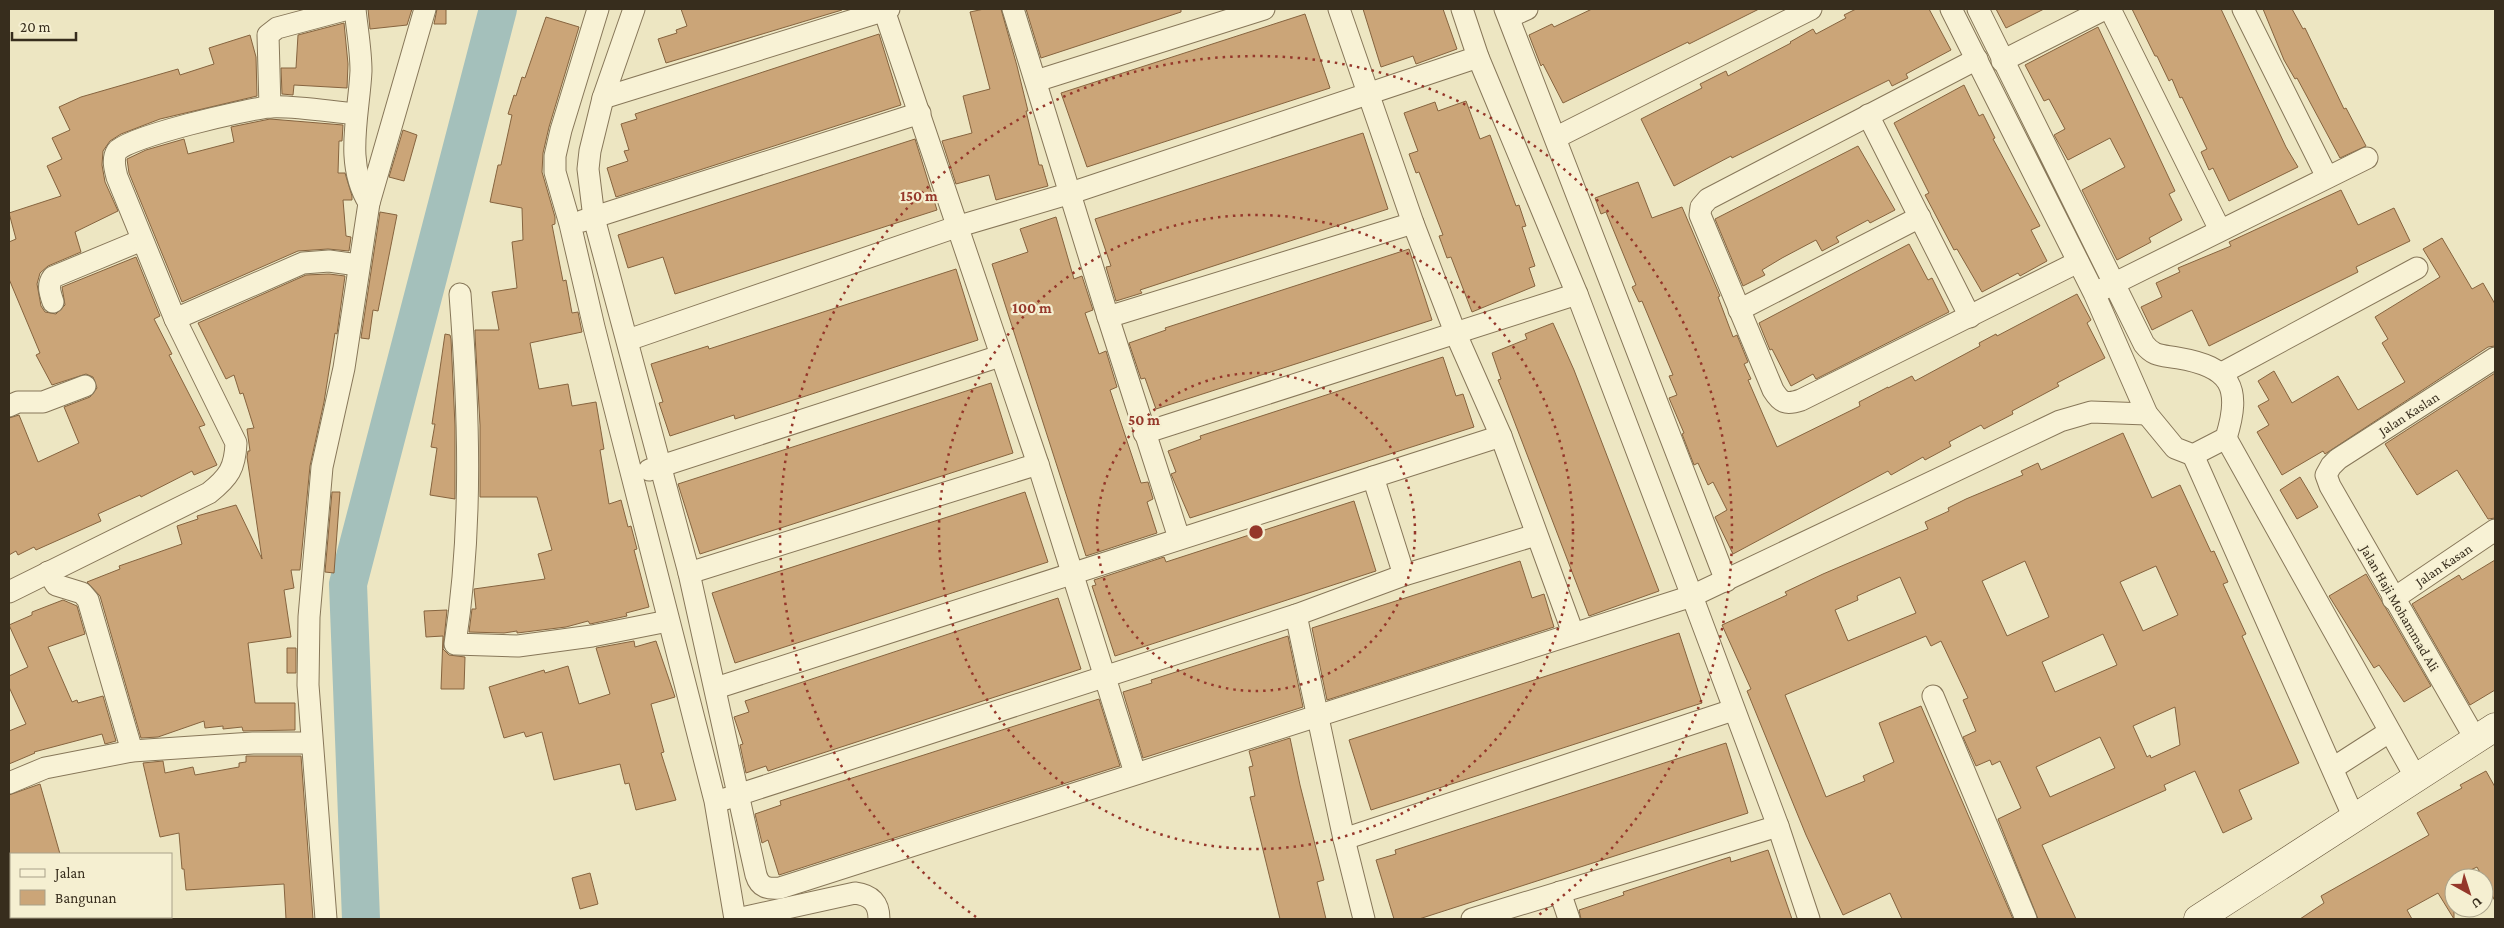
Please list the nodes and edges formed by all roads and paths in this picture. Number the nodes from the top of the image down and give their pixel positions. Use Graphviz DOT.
graph roads {
  1 [pos="348,9"];
  2 [pos="355,9"];
  3 [pos="425,9"];
  4 [pos="598,9"];
  5 [pos="634,9"];
  6 [pos="886,9"];
  7 [pos="1013,9"];
  8 [pos="1264,9"];
  9 [pos="1339,9"];
  10 [pos="1462,9"];
  11 [pos="1811,9"];
  12 [pos="1951,9"];
  13 [pos="1978,9"];
  14 [pos="2105,9"];
  15 [pos="2110,9"];
  16 [pos="2244,9"];
  17 [pos="1514,12"];
  18 [pos="1478,57"];
  19 [pos="1977,59"];
  20 [pos="2002,61"];
  21 [pos="1036,81"];
  22 [pos="1369,93"];
  23 [pos="602,98"];
  24 [pos="270,107"];
  25 [pos="920,112"];
  26 [pos="356,114"];
  27 [pos="1868,115"];
  28 [pos="1557,138"];
  29 [pos="2366,158"];
  30 [pos="2327,177"];
  31 [pos="1071,193"];
  32 [pos="369,203"];
  33 [pos="594,218"];
  34 [pos="1920,218"];
  35 [pos="1413,223"];
  36 [pos="570,224"];
  37 [pos="956,227"];
  38 [pos="2220,230"];
  39 [pos="142,240"];
  40 [pos="2078,262"];
  41 [pos="358,265"];
  42 [pos="2417,268"];
  43 [pos="2104,288"];
  44 [pos="460,294"];
  45 [pos="1577,294"];
  46 [pos="53,302"];
  47 [pos="1739,310"];
  48 [pos="1108,317"];
  49 [pos="1970,317"];
  50 [pos="175,319"];
  51 [pos="1455,332"];
  52 [pos="628,340"];
  53 [pos="1000,356"];
  54 [pos="2495,358"];
  55 [pos="2222,373"];
  56 [pos="85,386"];
  57 [pos="9,406"];
  58 [pos="2147,414"];
  59 [pos="1144,433"];
  60 [pos="1501,436"];
  61 [pos="2226,438"];
  62 [pos="2193,455"];
  63 [pos="1038,464"];
  64 [pos="662,465"];
  65 [pos="2326,475"];
  66 [pos="633,477"];
  67 [pos="1373,477"];
  68 [pos="2495,530"];
  69 [pos="1536,535"];
  70 [pos="1179,538"];
  71 [pos="48,572"];
  72 [pos="1073,573"];
  73 [pos="689,574"];
  74 [pos="1404,576"];
  75 [pos="1726,581"];
  76 [pos="10,589"];
  77 [pos="1692,596"];
  78 [pos="2393,600"];
  79 [pos="1296,615"];
  80 [pos="668,621"];
  81 [pos="1574,633"];
  82 [pos="1104,676"];
  83 [pos="716,688"];
  84 [pos="1933,696"];
  85 [pos="1733,710"];
  86 [pos="1318,715"];
  87 [pos="2389,732"];
  88 [pos="2486,734"];
  89 [pos="310,743"];
  90 [pos="132,751"];
  91 [pos="2333,768"];
  92 [pos="1135,773"];
  93 [pos="2416,778"];
  94 [pos="9,783"];
  95 [pos="738,796"];
  96 [pos="715,801"];
  97 [pos="2354,818"];
  98 [pos="1778,826"];
  99 [pos="1344,839"];
  100 [pos="1560,892"];
  101 [pos="326,919"];
  102 [pos="736,919"];
  103 [pos="879,919"];
  104 [pos="1364,919"];
  105 [pos="1472,919"];
  106 [pos="1568,919"];
  107 [pos="1809,919"];
  108 [pos="2026,919"];
  109 [pos="2198,919"];
  1 -- 24 [label="street"];
  2 -- 26 [label="street"];
  3 -- 32 [label="street"];
  4 -- 36 [label="street"];
  5 -- 23 [label="street"];
  6 -- 23 [label="street"];
  6 -- 25 [label="street"];
  7 -- 21 [label="street"];
  8 -- 21 [label="street"];
  9 -- 22 [label="street"];
  10 -- 18 [label="street"];
  11 -- 28 [label="street"];
  12 -- 19 [label="street"];
  13 -- 20 [label="street"];
  14 -- 20 [label="street"];
  15 -- 38 [label="street"];
  16 -- 30 [label="street"];
  17 -- 28 [label="street"];
  18 -- 22 [label="street"];
  18 -- 45 [label="street"];
  19 -- 27 [label="street"];
  19 -- 40 [label="street"];
  20 -- 43 [label="street"];
  21 -- 31 [label="street"];
  22 -- 31 [label="street"];
  22 -- 35 [label="street"];
  23 -- 33 [label="street"];
  24 -- 26 [label="street"];
  24 -- 39 [label="street"];
  25 -- 33 [label="street"];
  25 -- 37 [label="street"];
  26 -- 32 [label="street"];
  27 -- 34 [label="street"];
  27 -- 47 [label="street"];
  28 -- 75 [label="street"];
  29 -- 30 [label="street"];
  30 -- 38 [label="street"];
  31 -- 37 [label="street"];
  31 -- 48 [label="street"];
  32 -- 41 [label="street"];
  33 -- 36 [label="street"];
  33 -- 52 [label="street"];
  34 -- 47 [label="street"];
  34 -- 49 [label="street"];
  35 -- 48 [label="street"];
  35 -- 51 [label="street"];
  36 -- 66 [label="street"];
  37 -- 52 [label="street"];
  37 -- 53 [label="street"];
  38 -- 43 [label="street"];
  39 -- 46 [label="street"];
  39 -- 50 [label="street"];
  40 -- 43 [label="street"];
  40 -- 49 [label="street"];
  41 -- 50 [label="street"];
  41 -- 89 [label="street"];
  42 -- 55 [label="street"];
  43 -- 55 [label="street"];
  43 -- 58 [label="street"];
  44 -- 80 [label="street"];
  45 -- 51 [label="street"];
  45 -- 77 [label="street"];
  47 -- 49 [label="street"];
  48 -- 59 [label="street"];
  50 -- 71 [label="street"];
  51 -- 59 [label="street"];
  51 -- 60 [label="street"];
  52 -- 64 [label="street"];
  53 -- 63 [label="street"];
  53 -- 64 [label="street"];
  54 -- 65 [label="street, Jalan Kaslan"];
  55 -- 61 [label="street"];
  56 -- 57 [label="street"];
  58 -- 62 [label="street"];
  58 -- 75 [label="street"];
  59 -- 70 [label="street"];
  60 -- 67 [label="street"];
  60 -- 69 [label="street"];
  61 -- 62 [label="street"];
  61 -- 87 [label="street"];
  62 -- 91 [label="street"];
  63 -- 72 [label="street"];
  63 -- 73 [label="street"];
  64 -- 66 [label="street"];
  64 -- 73 [label="street"];
  65 -- 78 [label="street, Jalan Haji Mohammad Ali"];
  66 -- 80 [label="street"];
  67 -- 70 [label="street"];
  67 -- 74 [label="street"];
  68 -- 78 [label="street, Jalan Kasan"];
  69 -- 74 [label="street"];
  69 -- 81 [label="street"];
  70 -- 72 [label="street"];
  71 -- 76 [label="street"];
  71 -- 90 [label="street"];
  72 -- 82 [label="street"];
  72 -- 83 [label="street"];
  73 -- 83 [label="street"];
  74 -- 79 [label="street"];
  75 -- 77 [label="street"];
  77 -- 81 [label="street"];
  77 -- 85 [label="street"];
  78 -- 88 [label="street, Jalan Haji Mohammad Ali"];
  79 -- 82 [label="street"];
  79 -- 86 [label="street"];
  80 -- 96 [label="street"];
  81 -- 86 [label="street"];
  82 -- 92 [label="street"];
  82 -- 95 [label="street"];
  83 -- 95 [label="street"];
  84 -- 108 [label="street"];
  85 -- 98 [label="street"];
  85 -- 99 [label="street"];
  86 -- 92 [label="street"];
  86 -- 99 [label="street"];
  87 -- 91 [label="street"];
  87 -- 93 [label="street"];
  88 -- 93 [label="street"];
  89 -- 90 [label="street"];
  89 -- 101 [label="street"];
  90 -- 94 [label="street"];
  91 -- 97 [label="street"];
  92 -- 95 [label="street"];
  93 -- 97 [label="street"];
  95 -- 96 [label="street"];
  96 -- 102 [label="street"];
  97 -- 109 [label="street"];
  98 -- 100 [label="street"];
  98 -- 107 [label="street"];
  99 -- 104 [label="street"];
  100 -- 105 [label="street"];
  100 -- 106 [label="street"];
  102 -- 103 [label="street"];
}
